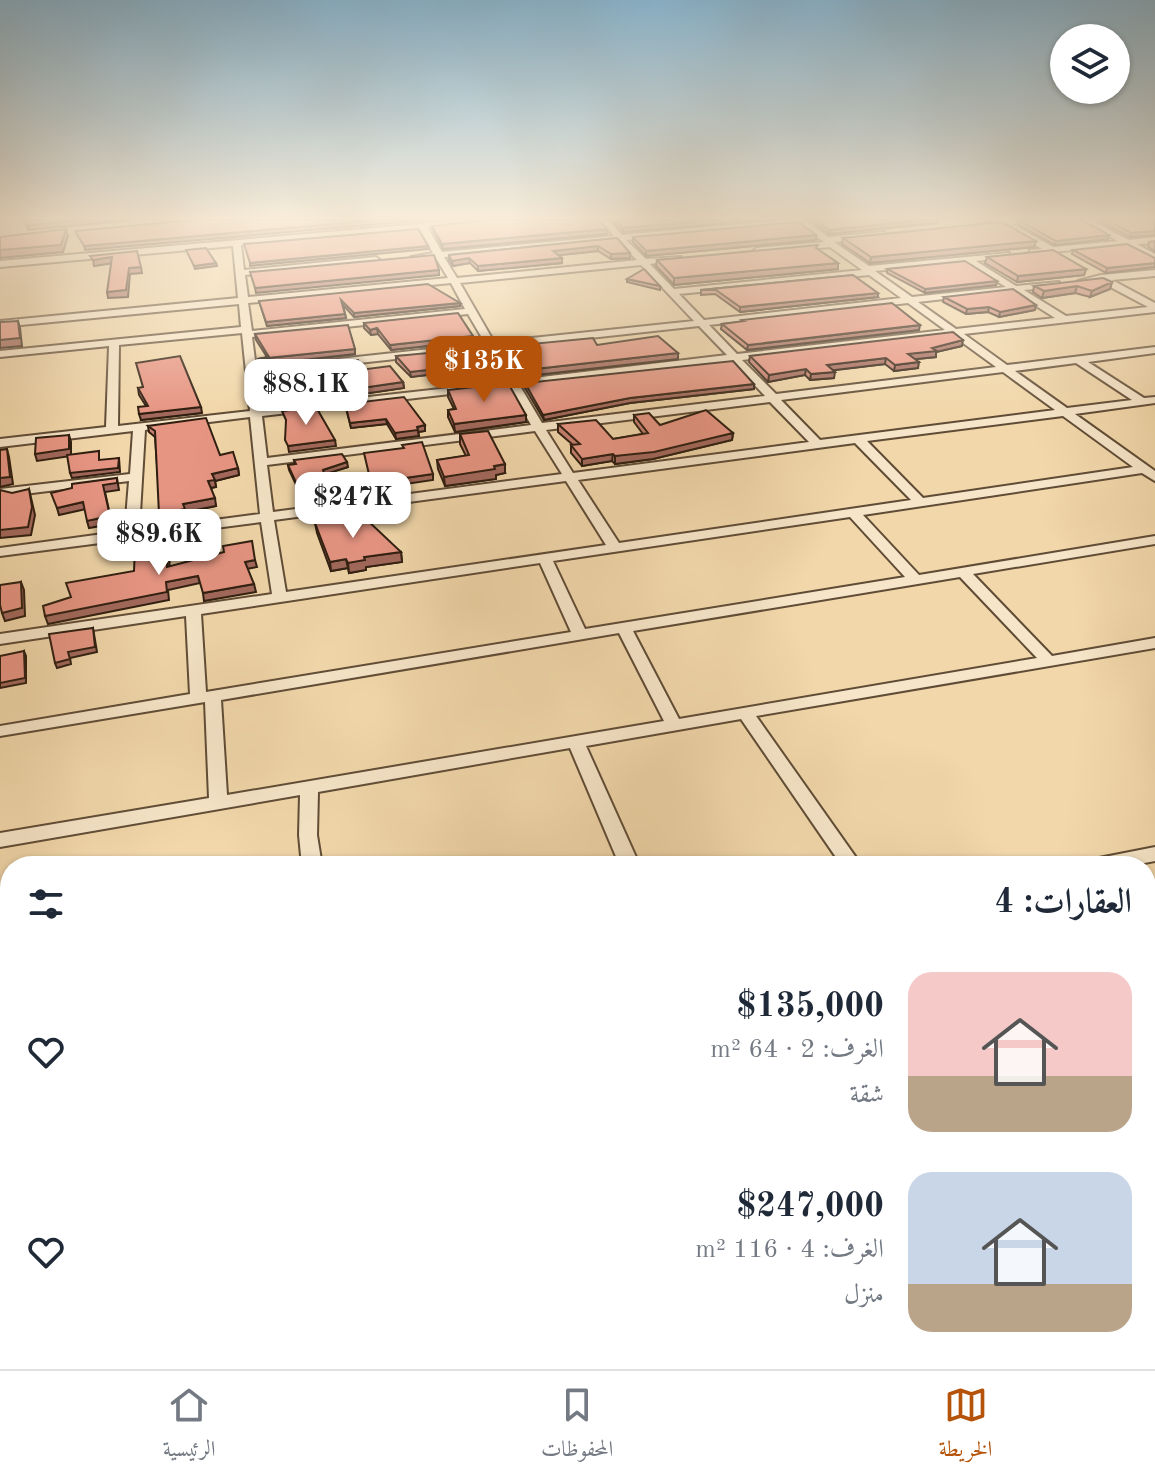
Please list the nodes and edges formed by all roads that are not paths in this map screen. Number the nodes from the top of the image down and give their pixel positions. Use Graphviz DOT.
graph roads {
  1 [pos="240,284"];
  2 [pos="425,284"];
  3 [pos="456,284"];
  4 [pos="664,284"];
  5 [pos="744,284"];
  6 [pos="887,284"];
  7 [pos="1007,284"];
  8 [pos="1054,284"];
  9 [pos="1111,284"];
  10 [pos="1014,288"];
  11 [pos="672,292"];
  12 [pos="909,300"];
  13 [pos="242,302"];
  14 [pos="1155,308"];
  15 [pos="472,311"];
  16 [pos="1064,319"];
  17 [pos="47,320"];
  18 [pos="700,323"];
  19 [pos="0,324"];
  20 [pos="246,332"];
  21 [pos="954,332"];
  22 [pos="114,343"];
  23 [pos="491,345"];
  24 [pos="44,350"];
  25 [pos="1155,350"];
  26 [pos="0,354"];
  27 [pos="734,358"];
  28 [pos="1077,359"];
  29 [pos="1004,368"];
  30 [pos="250,372"];
  31 [pos="514,384"];
  32 [pos="772,398"];
  33 [pos="1155,400"];
  34 [pos="1141,401"];
  35 [pos="1065,412"];
  36 [pos="255,414"];
  37 [pos="139,427"];
  38 [pos="538,427"];
  39 [pos="112,431"];
  40 [pos="859,440"];
  41 [pos="0,443"];
  42 [pos="817,444"];
  43 [pos="261,462"];
  44 [pos="1150,473"];
  45 [pos="133,477"];
  46 [pos="572,479"];
  47 [pos="0,493"];
  48 [pos="920,502"];
  49 [pos="853,512"];
  50 [pos="267,517"];
  51 [pos="132,534"];
  52 [pos="1155,540"];
  53 [pos="615,548"];
  54 [pos="0,552"];
  55 [pos="545,558"];
  56 [pos="962,571"];
  57 [pos="915,579"];
  58 [pos="280,597"];
  59 [pos="193,610"];
  60 [pos="623,627"];
  61 [pos="580,634"];
  62 [pos="0,639"];
  63 [pos="1155,643"];
  64 [pos="1048,661"];
  65 [pos="205,696"];
  66 [pos="745,712"];
  67 [pos="674,724"];
  68 [pos="0,731"];
  69 [pos="576,743"];
  70 [pos="309,787"];
  71 [pos="218,802"];
  72 [pos="0,840"];
  73 [pos="311,856"];
  74 [pos="626,856"];
  75 [pos="845,856"];
  1 -- 13 [label="street"];
  2 -- 13 [label="street"];
  3 -- 15 [label="street"];
  4 -- 11 [label="street"];
  5 -- 11 [label="street"];
  6 -- 12 [label="street"];
  7 -- 10 [label="street"];
  8 -- 10 [label="street"];
  9 -- 14 [label="street"];
  10 -- 12 [label="street"];
  10 -- 16 [label="street"];
  11 -- 18 [label="street"];
  12 -- 18 [label="street"];
  12 -- 21 [label="street"];
  13 -- 17 [label="street"];
  13 -- 20 [label="street"];
  14 -- 16 [label="street"];
  15 -- 20 [label="street"];
  15 -- 23 [label="street"];
  16 -- 21 [label="street"];
  17 -- 19 [label="street"];
  17 -- 24 [label="street"];
  18 -- 23 [label="street"];
  18 -- 27 [label="street"];
  20 -- 22 [label="street"];
  20 -- 30 [label="street"];
  21 -- 27 [label="street"];
  21 -- 29 [label="street"];
  22 -- 24 [label="street"];
  22 -- 39 [label="street"];
  23 -- 30 [label="street"];
  23 -- 31 [label="street"];
  24 -- 26 [label="street"];
  25 -- 28 [label="street"];
  27 -- 31 [label="street"];
  27 -- 32 [label="street"];
  28 -- 29 [label="street"];
  28 -- 34 [label="street"];
  29 -- 32 [label="street"];
  29 -- 35 [label="street"];
  30 -- 36 [label="street"];
  31 -- 36 [label="street"];
  31 -- 38 [label="street"];
  32 -- 38 [label="street"];
  32 -- 42 [label="street"];
  33 -- 34 [label="street"];
  34 -- 35 [label="street"];
  35 -- 40 [label="street"];
  35 -- 44 [label="street"];
  36 -- 37 [label="street"];
  36 -- 43 [label="street"];
  37 -- 39 [label="street"];
  37 -- 45 [label="street"];
  38 -- 43 [label="street"];
  38 -- 46 [label="street"];
  39 -- 41 [label="street"];
  40 -- 42 [label="street"];
  40 -- 48 [label="street"];
  42 -- 46 [label="street"];
  43 -- 50 [label="street"];
  44 -- 48 [label="street"];
  45 -- 47 [label="street"];
  45 -- 51 [label="street"];
  46 -- 50 [label="street"];
  46 -- 53 [label="street"];
  48 -- 49 [label="street"];
  49 -- 53 [label="street"];
  49 -- 57 [label="street"];
  50 -- 51 [label="street"];
  50 -- 58 [label="street"];
  51 -- 54 [label="street"];
  52 -- 56 [label="street"];
  53 -- 55 [label="street"];
  55 -- 58 [label="street"];
  55 -- 61 [label="street"];
  56 -- 57 [label="street"];
  56 -- 64 [label="street"];
  57 -- 60 [label="street"];
  58 -- 59 [label="street"];
  59 -- 62 [label="street"];
  59 -- 65 [label="street"];
  60 -- 61 [label="street"];
  60 -- 67 [label="street"];
  61 -- 65 [label="street"];
  63 -- 64 [label="street"];
  64 -- 66 [label="street"];
  65 -- 68 [label="street"];
  65 -- 71 [label="street"];
  66 -- 67 [label="street"];
  66 -- 75 [label="street"];
  67 -- 69 [label="street"];
  69 -- 70 [label="street"];
  69 -- 74 [label="street"];
  70 -- 71 [label="street"];
  70 -- 73 [label="street"];
  71 -- 72 [label="street"];
}
